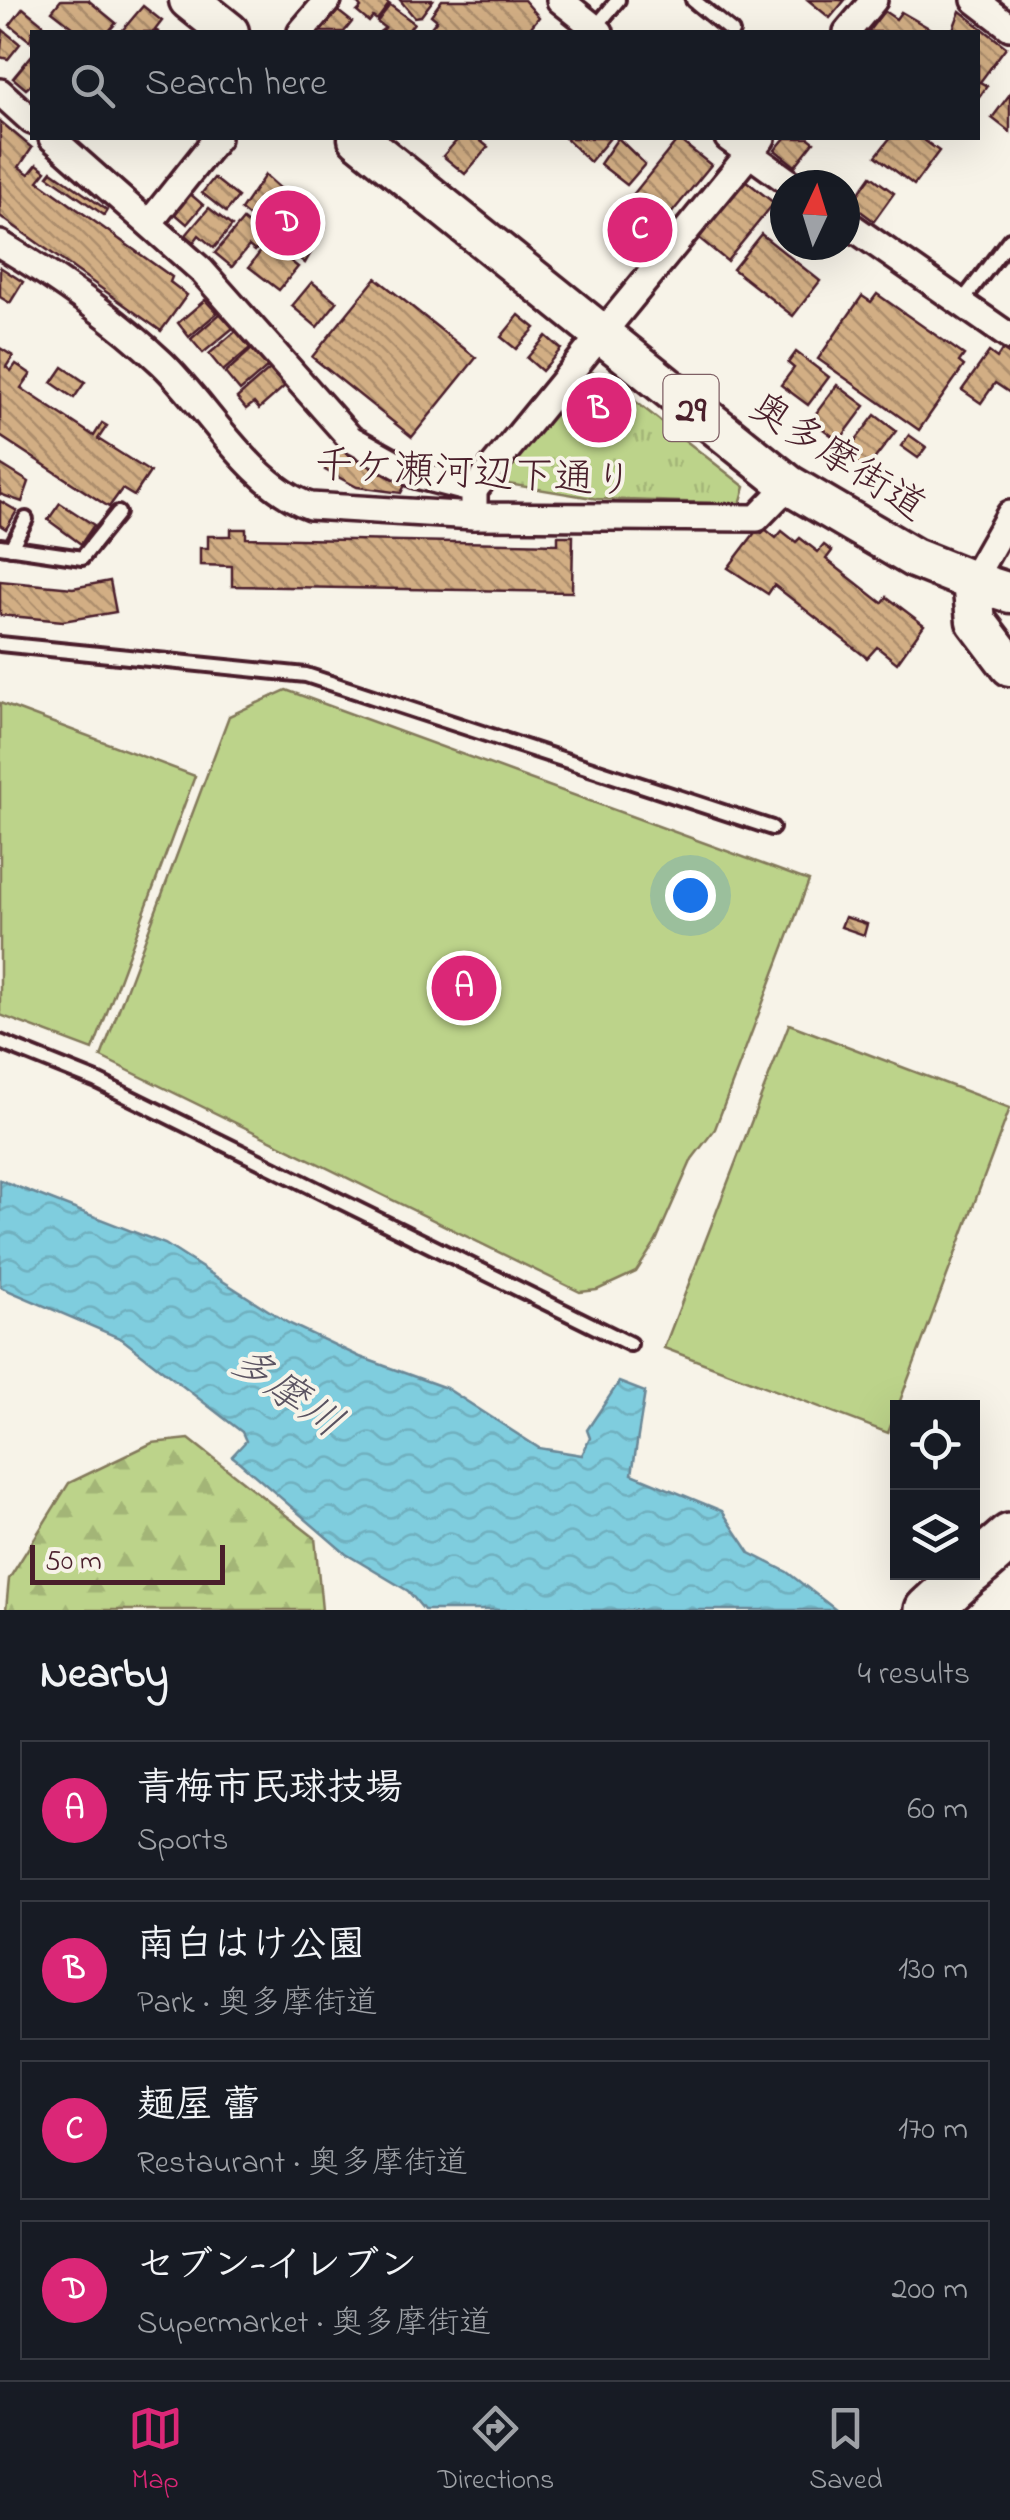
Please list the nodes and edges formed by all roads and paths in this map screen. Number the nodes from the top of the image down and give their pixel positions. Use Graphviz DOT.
graph roads {
  1 [pos="189,0"];
  2 [pos="328,0"];
  3 [pos="560,0"];
  4 [pos="618,0"];
  5 [pos="693,0"];
  6 [pos="874,0"];
  7 [pos="975,0"];
  8 [pos="1010,26"];
  9 [pos="226,30"];
  10 [pos="303,30"];
  11 [pos="598,30"];
  12 [pos="730,30"];
  13 [pos="850,30"];
  14 [pos="0,92"];
  15 [pos="30,119"];
  16 [pos="54,140"];
  17 [pos="215,140"];
  18 [pos="360,140"];
  19 [pos="746,143"];
  20 [pos="776,170"];
  21 [pos="150,222"];
  22 [pos="860,232"];
  23 [pos="1010,239"];
  24 [pos="0,244"];
  25 [pos="961,303"];
  26 [pos="599,336"];
  27 [pos="1010,337"];
  28 [pos="789,485"];
  29 [pos="474,503"];
  30 [pos="118,513"];
  31 [pos="1010,514"];
  32 [pos="26,519"];
  33 [pos="5,547"];
  34 [pos="972,582"];
  35 [pos="1010,593"];
  36 [pos="0,644"];
  37 [pos="1010,666"];
  38 [pos="772,828"];
  39 [pos="0,1042"];
  40 [pos="630,1344"];
  41 [pos="1010,1518"];
  42 [pos="1010,1537"];
  43 [pos="980,1543"];
  44 [pos="980,1563"];
  45 [pos="938,1580"];
  46 [pos="961,1580"];
  47 [pos="906,1610"];
  48 [pos="928,1610"];
  1 -- 9 [label="main road"];
  2 -- 10 [label="street"];
  3 -- 11 [label="street"];
  4 -- 11 [label="lane"];
  5 -- 12 [label="lane"];
  6 -- 13 [label="street"];
  7 -- 8 [label="street"];
  14 -- 15 [label="street"];
  16 -- 21 [label="street"];
  17 -- 21 [label="street"];
  18 -- 26 [label="main road, 奥多摩街道 / 29"];
  19 -- 20 [label="street"];
  19 -- 26 [label="street"];
  21 -- 29 [label="street"];
  22 -- 25 [label="street"];
  23 -- 25 [label="lane"];
  24 -- 29 [label="street, 千ケ瀬河辺下通り"];
  25 -- 27 [label="street"];
  26 -- 28 [label="main road, 奥多摩街道 / 29"];
  26 -- 29 [label="street"];
  28 -- 29 [label="street, 千ケ瀬河辺下通り"];
  28 -- 34 [label="main road, 奥多摩街道 / 29"];
  30 -- 33 [label="lane"];
  31 -- 34 [label="street"];
  32 -- 33 [label="lane"];
  34 -- 35 [label="main road, 29"];
  34 -- 37 [label="main road"];
  36 -- 38 [label="lane"];
  39 -- 40 [label="lane"];
  41 -- 43 [label="highway"];
  42 -- 44 [label="highway"];
  45 -- 47 [label="highway"];
  46 -- 48 [label="highway"];
}
